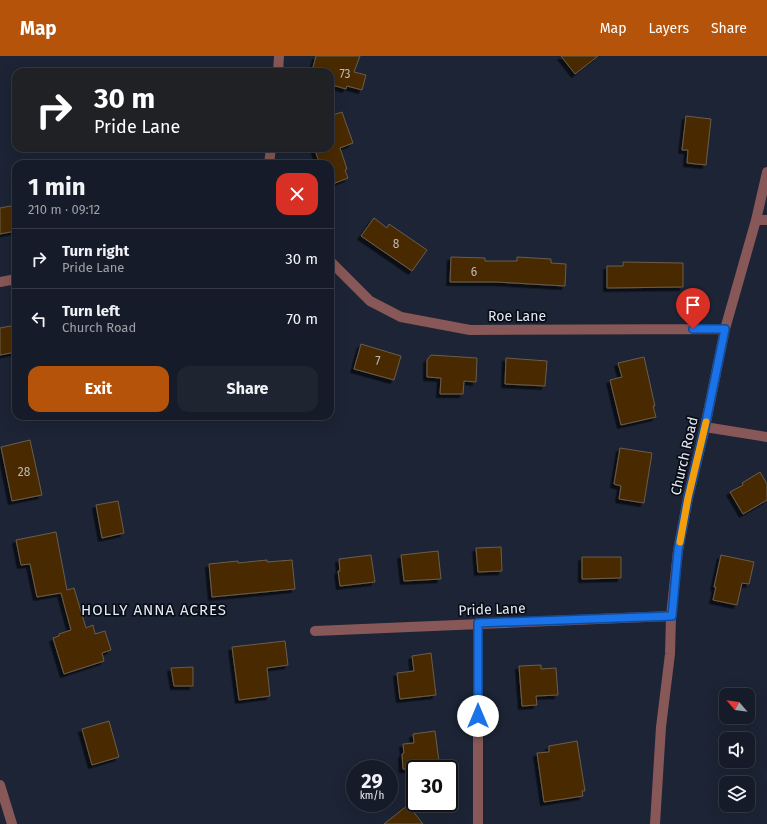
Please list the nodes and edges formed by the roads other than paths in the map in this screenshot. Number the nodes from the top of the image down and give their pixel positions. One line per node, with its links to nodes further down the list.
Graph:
1 (279, 56): 2 (street)
2 (278, 68)
3 (767, 172): 4 (street, Church Road)
4 (756, 220): 5 (street); 9 (street, Church Road)
5 (767, 220)
6 (334, 266): 9 (street, Roe Lane)
7 (12, 280): 8 (street)
8 (0, 282)
9 (725, 329): 10 (street, Church Road)
10 (705, 427): 11 (street); 12 (street, Church Road)
11 (767, 437)
12 (672, 616): 13 (street, Pride Lane); 18 (street, Church Road)
13 (478, 623): 14 (street, Pride Lane); 17 (street)
14 (315, 631)
15 (0, 785): 16 (street)
16 (12, 824)
17 (478, 824)
18 (655, 824)

